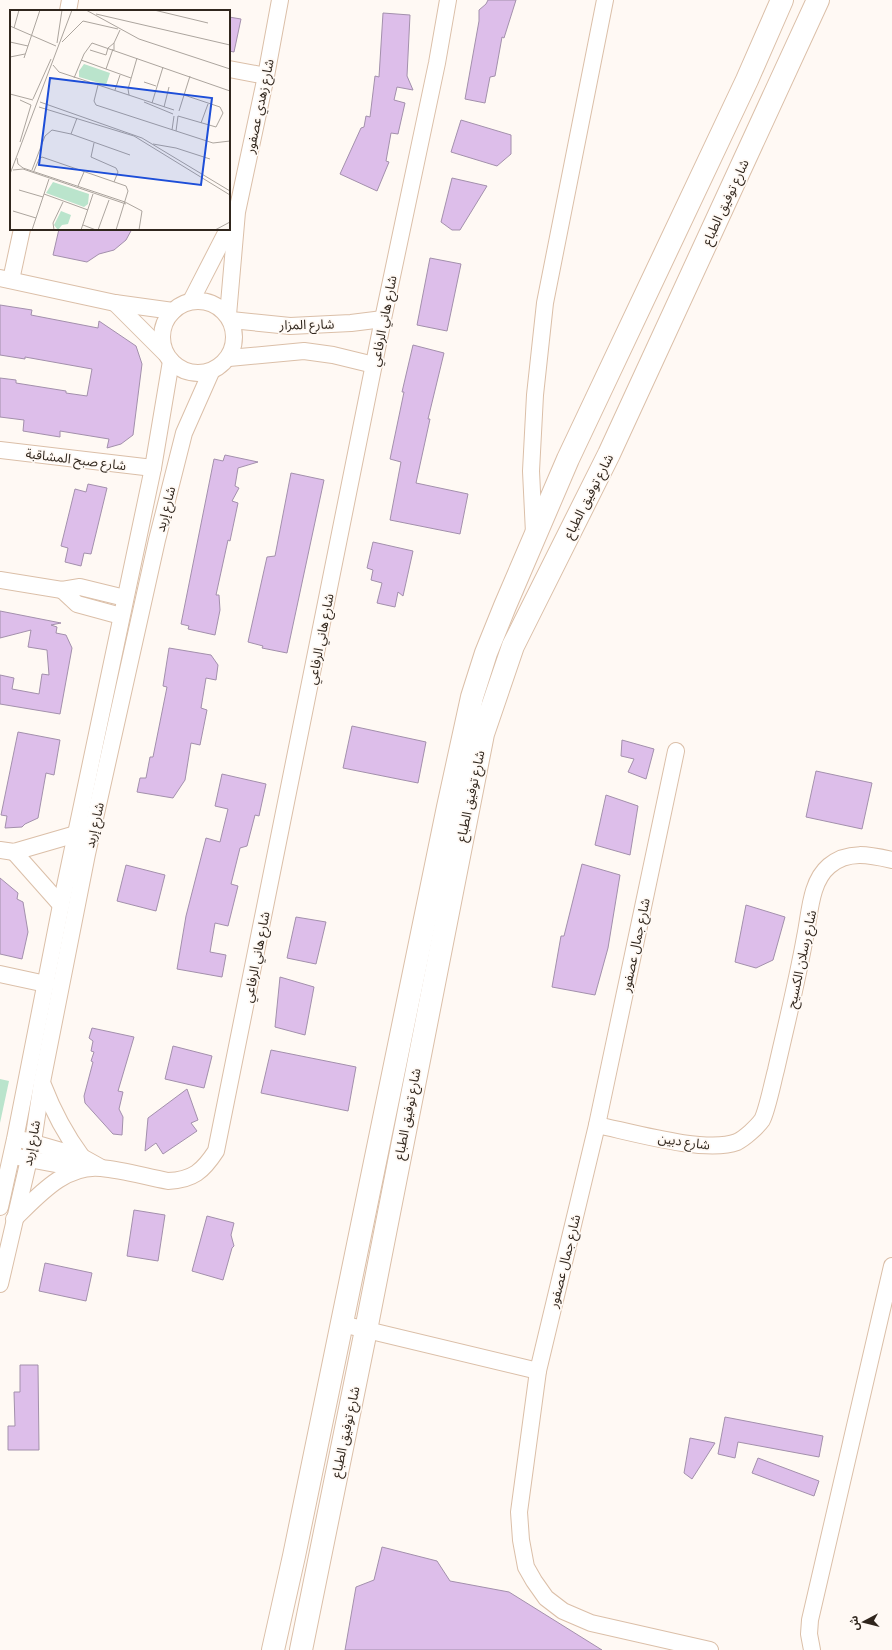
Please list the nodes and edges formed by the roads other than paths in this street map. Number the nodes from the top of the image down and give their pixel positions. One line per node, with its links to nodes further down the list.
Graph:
1 (70, 0): 7 (street)
2 (280, 0): 9 (street, شارع زهدي عصفور)
3 (448, 0): 19 (street, شارع هاني الرفاعي)
4 (605, 0): 28 (street)
5 (782, 0): 24 (street, شارع توفيق الطباع)
6 (818, 0): 26 (street, شارع توفيق الطباع)
7 (68, 10)
8 (230, 69): 9 (street)
9 (266, 76): 10 (street, شارع زهدي عصفور)
10 (237, 212): 11 (street, شارع زهدي عصفور); 18 (street, شارع زهدي عصفور)
11 (230, 224)
12 (22, 230): 14 (street)
13 (227, 230): 15 (street, شارع زهدي عصفور)
14 (6, 279): 16 (street)
15 (191, 301): 17 (street); 18 (street)
16 (116, 303): 17 (street); 20 (street)
17 (172, 311): 20 (street)
18 (229, 318): 19 (street, شارع المزار); 21 (street)
19 (383, 320): 22 (street, شارع هاني الرفاعي)
20 (169, 358): 23 (street); 27 (street, شارع إربد)
21 (229, 358): 22 (street, شارع المزار); 23 (street)
22 (374, 365): 47 (street, شارع هاني الرفاعي)
23 (210, 372): 40 (street, شارع إربد)
24 (578, 438): 26 (street); 28 (street, شارع توفيق الطباع)
25 (0, 450): 27 (street, شارع صبح المشاقبة)
26 (609, 454): 53 (street, شارع توفيق الطباع)
27 (153, 468): 31 (street, شارع إربد)
28 (534, 536): 52 (street, شارع توفيق الطباع)
29 (0, 580): 30 (street)
30 (62, 590): 31 (street); 32 (street)
31 (125, 598): 32 (street, شارع إربد)
32 (121, 616): 34 (street, شارع إربد)
33 (676, 751): 42 (street, شارع جمال عصفور)
34 (76, 834): 35 (street); 37 (street, شارع إربد)
35 (7, 851): 37 (street)
36 (892, 860): 41 (street, شارع رسلان الكسيح)
37 (61, 905): 39 (street, شارع إربد)
38 (0, 974): 39 (street)
39 (46, 984): 43 (street, شارع إربد)
40 (42, 1082): 44 (street, شارع إربد); 47 (street, شارع هاني الرفاعي)
41 (762, 1119): 42 (street, شارع دبين)
42 (597, 1125): 54 (street, شارع جمال عصفور)
43 (15, 1139): 44 (street, شارع هاني الرفاعي); 45 (street, شارع إربد)
44 (33, 1142): 46 (street, شارع إربد); 47 (street, شارع هاني الرفاعي)
45 (11, 1156): 46 (street, شارع هاني الرفاعي); 48 (street, شارع إربد)
46 (29, 1159): 47 (street, شارع هاني الرفاعي); 49 (street, شارع إربد)
47 (82, 1163): 49 (street)
48 (0, 1207)
49 (14, 1219): 51 (street, شارع إربد)
50 (892, 1266): 58 (street)
51 (0, 1284)
52 (342, 1324): 53 (street); 55 (street, شارع توفيق الطباع)
53 (366, 1330): 54 (street); 56 (street, شارع توفيق الطباع)
54 (538, 1371): 57 (street, شارع جمال عصفور)
55 (273, 1650)
56 (301, 1650)
57 (710, 1650)
58 (812, 1650)

